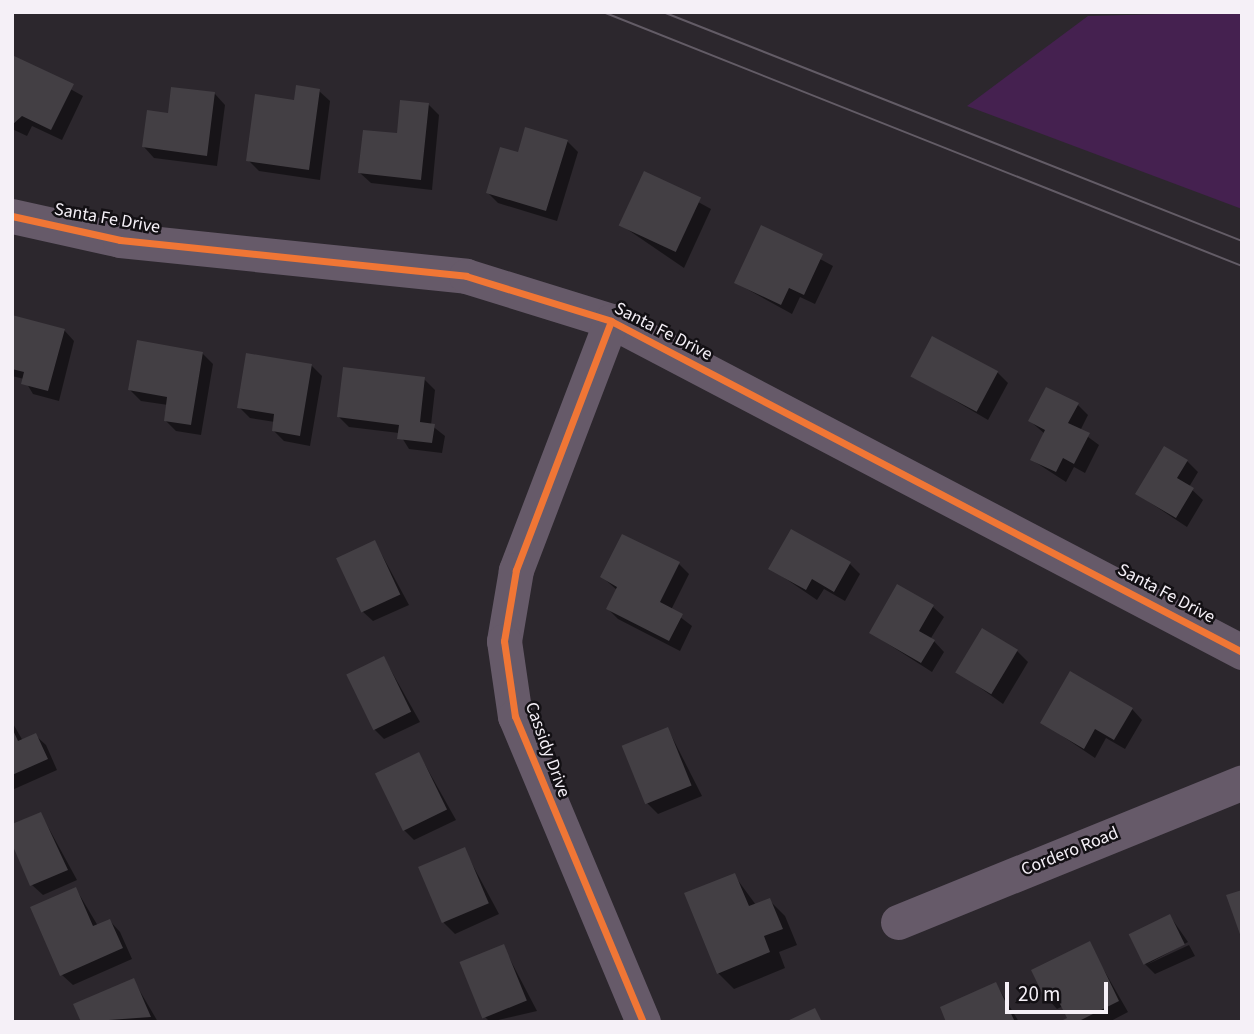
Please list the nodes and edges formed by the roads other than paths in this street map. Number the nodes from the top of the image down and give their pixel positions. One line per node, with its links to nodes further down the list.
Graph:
1 (12, 216): 2 (street, Santa Fe Drive)
2 (611, 321): 3 (street, Santa Fe Drive); 6 (street, Cassidy Drive)
3 (1242, 652)
4 (1242, 782): 5 (street, Cordero Road)
5 (898, 922)
6 (643, 1022)

